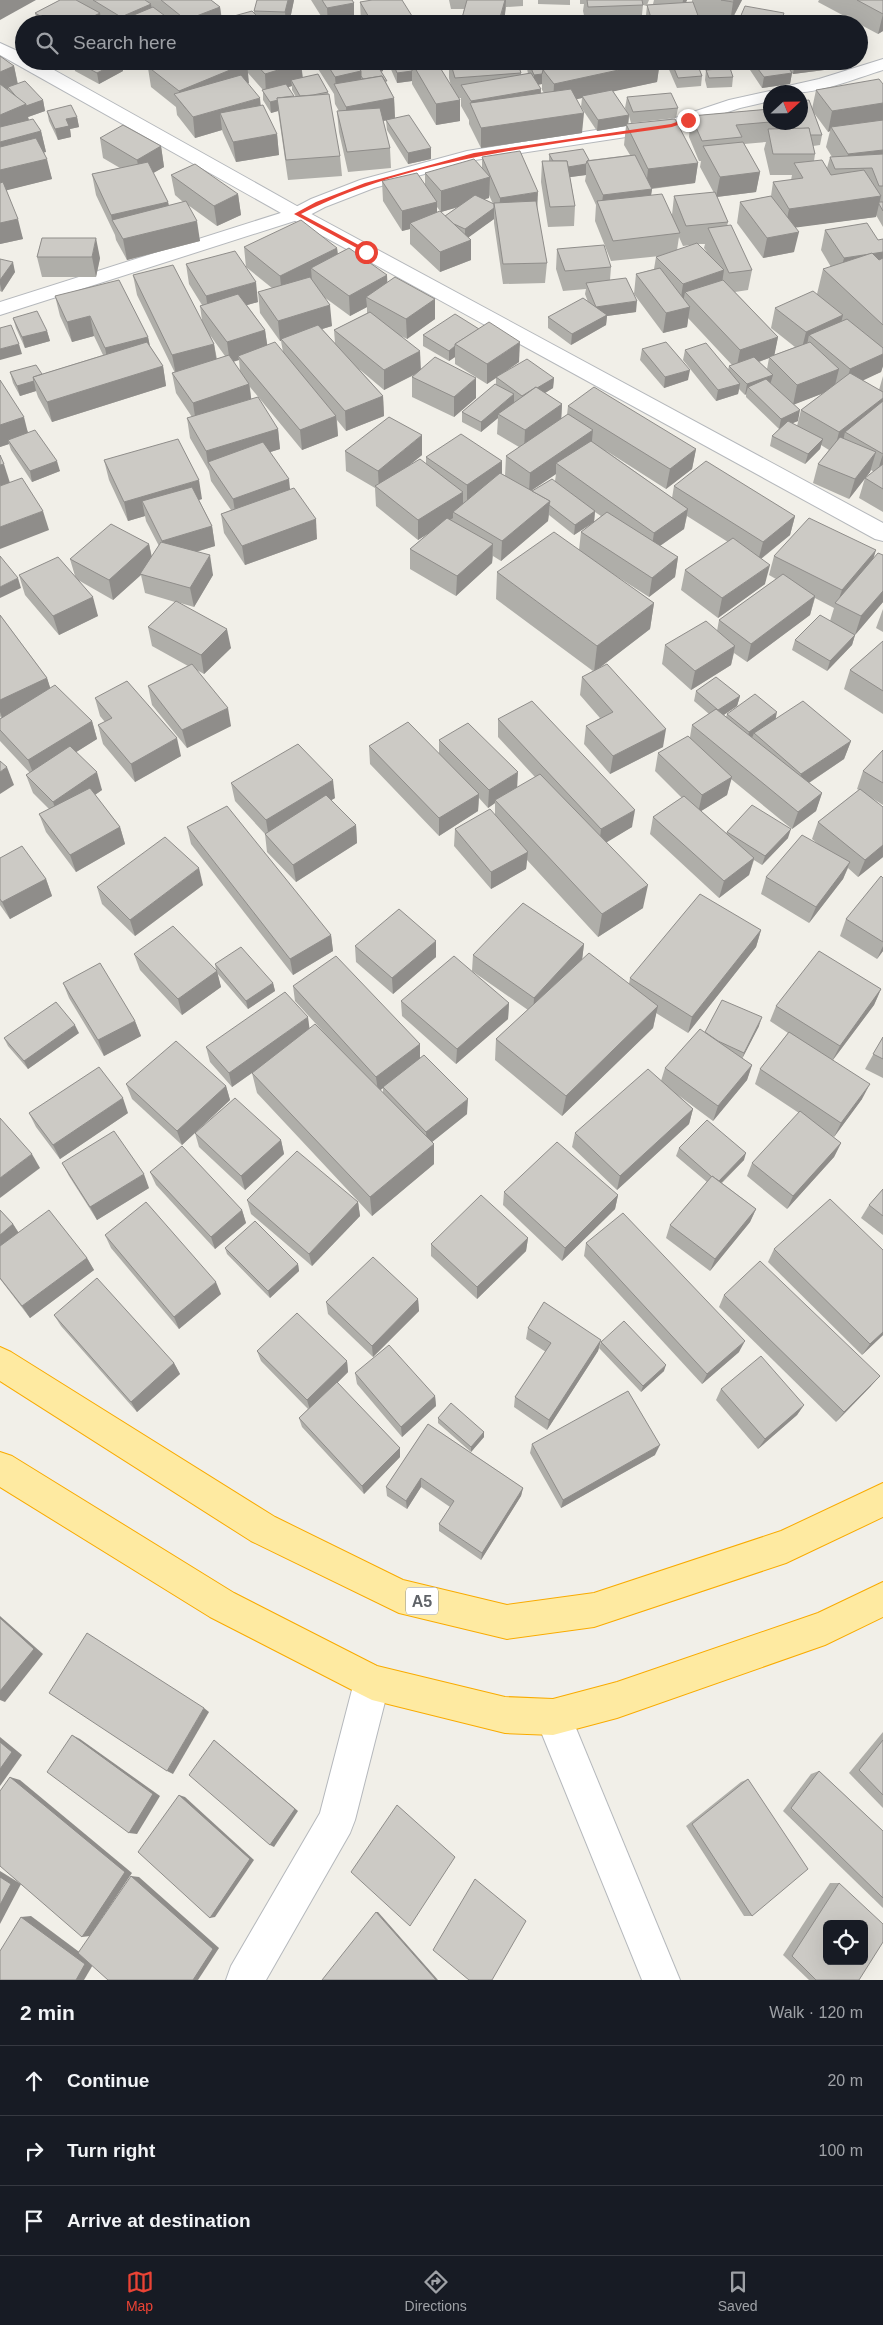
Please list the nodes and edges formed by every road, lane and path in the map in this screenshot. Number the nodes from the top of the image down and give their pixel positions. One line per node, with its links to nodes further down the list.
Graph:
1 (0, 48): 2 (street)
2 (15, 56)
3 (883, 64): 4 (street)
4 (868, 69)
5 (40, 70): 9 (street)
6 (864, 70): 7 (street)
7 (808, 87)
8 (763, 98): 9 (street)
9 (297, 214): 10 (street); 11 (street)
10 (0, 309)
11 (883, 533)
12 (0, 1363): 14 (highway, A5)
13 (0, 1468): 16 (highway)
14 (883, 1500)
15 (883, 1599): 17 (highway)
16 (372, 1682): 17 (highway); 18 (street)
17 (553, 1717): 19 (street)
18 (245, 1980)
19 (661, 1980)

